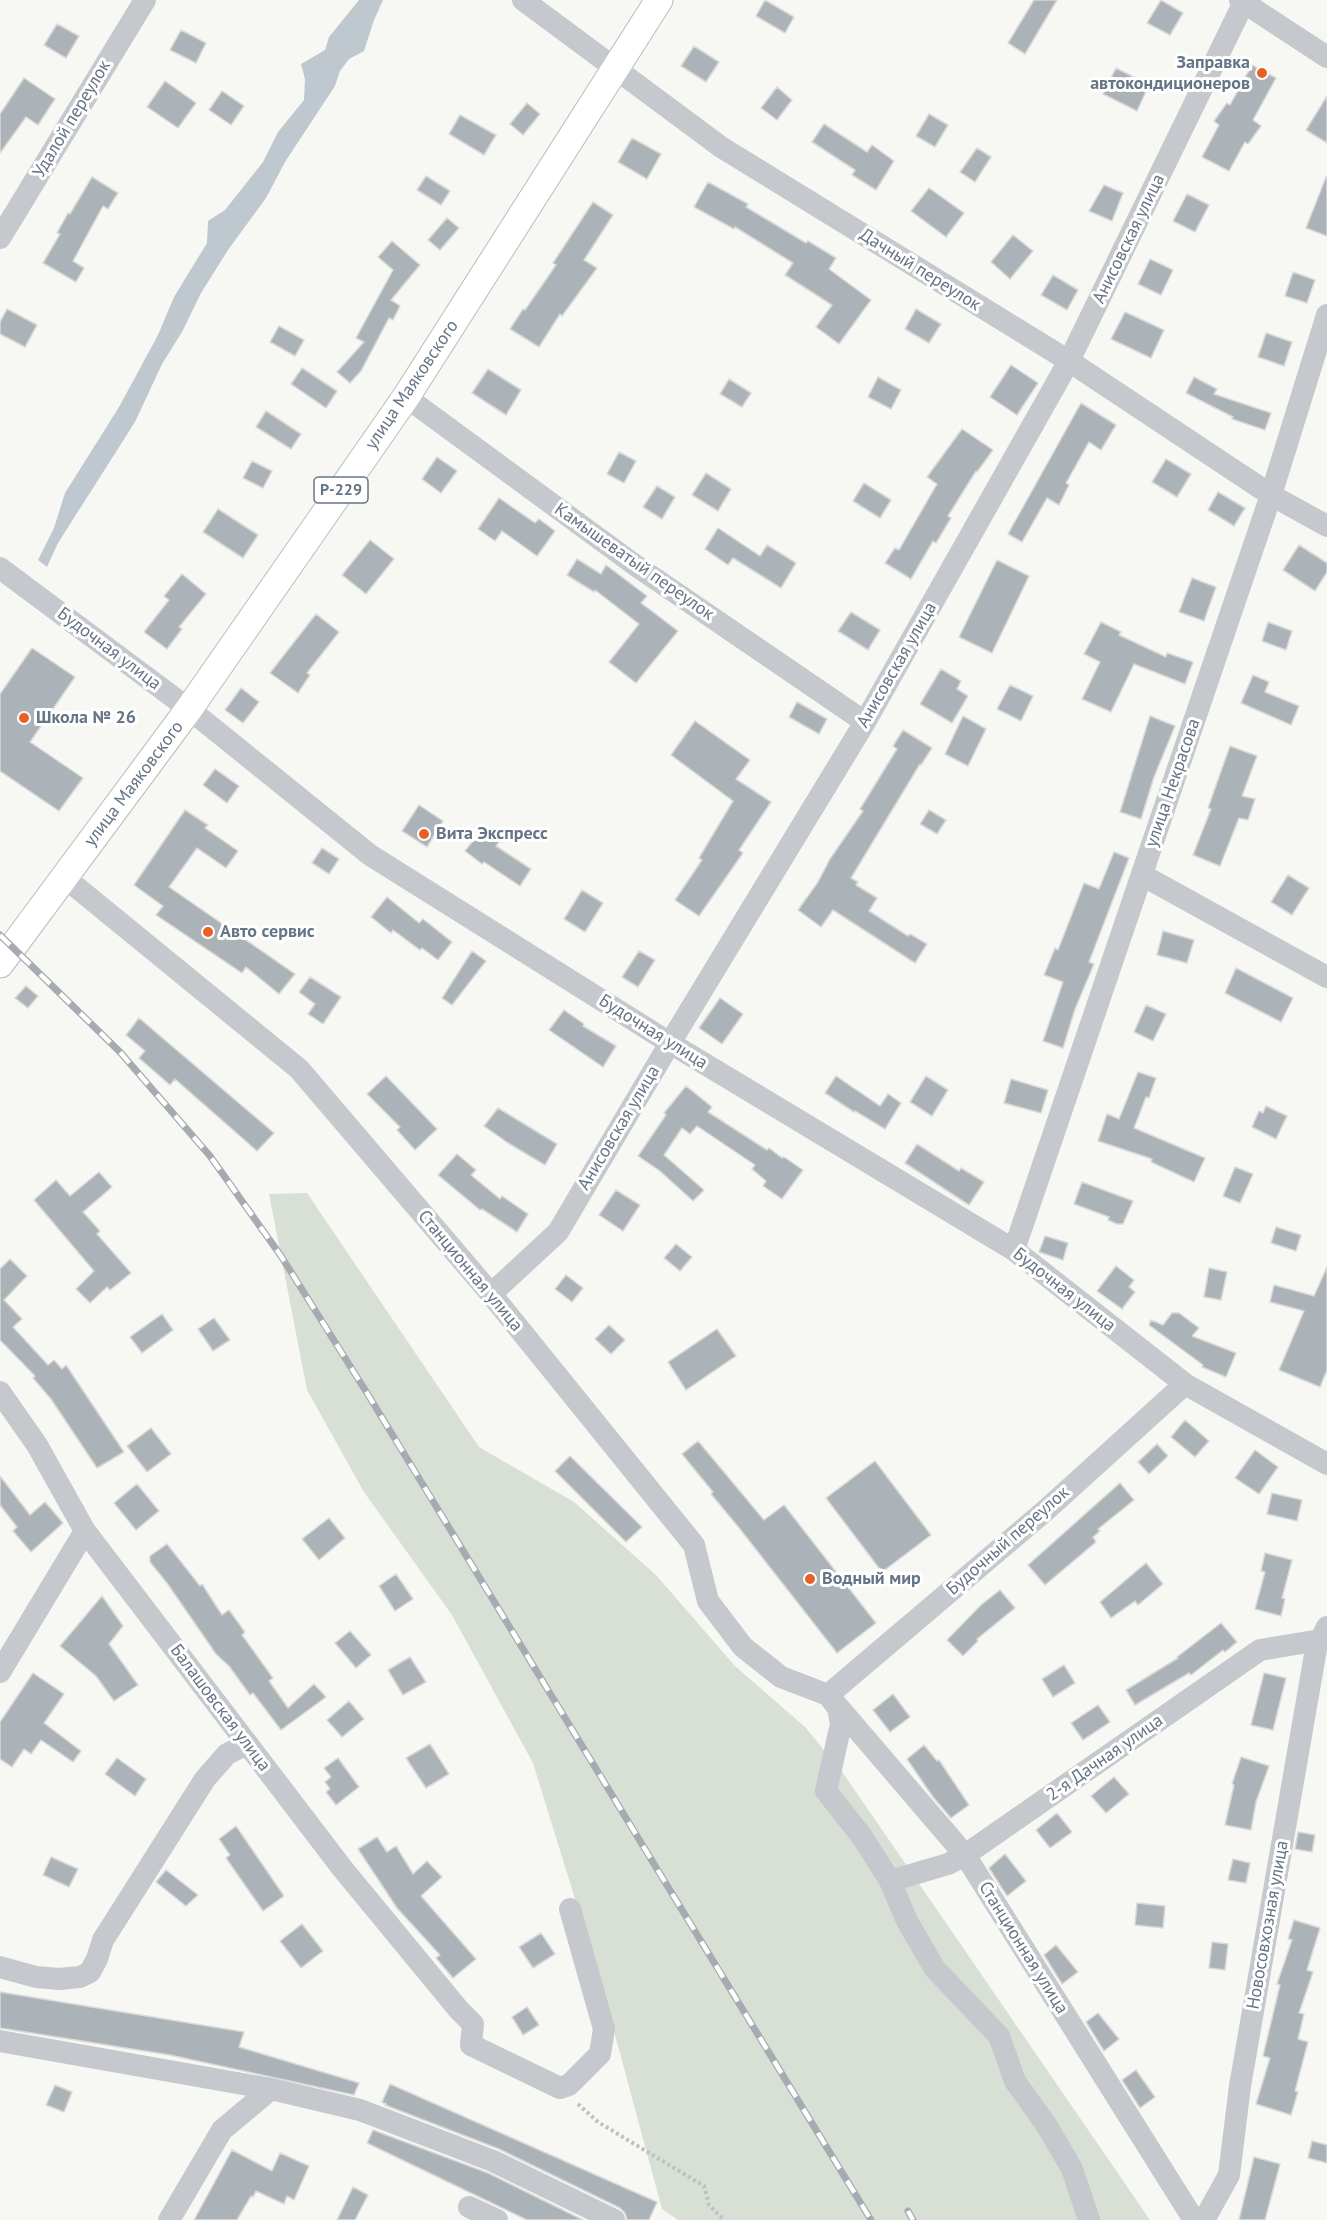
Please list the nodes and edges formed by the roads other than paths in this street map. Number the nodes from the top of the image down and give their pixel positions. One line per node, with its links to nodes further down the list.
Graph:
1 (145, 0): 7 (street, Удалой переулок)
2 (523, 0): 6 (street, Дачный переулок)
3 (660, 0): 6 (main road, улица Маяковского / Р-229)
4 (1243, 1): 5 (street); 9 (street, Анисовская улица)
5 (1327, 57)
6 (616, 69): 9 (street, Дачный переулок); 10 (main road, улица Маяковского / Р-229)
7 (0, 238)
8 (1327, 315): 11 (street, улица Некрасова)
9 (1069, 362): 11 (street, Дачный переулок); 15 (street, Анисовская улица)
10 (406, 397): 14 (main road, улица Маяковского / Р-229); 15 (street, Камышеватый переулок)
11 (1271, 495): 12 (street, Дачный переулок); 16 (street, улица Некрасова)
12 (1327, 526)
13 (0, 567): 14 (street, Будочная улица)
14 (189, 709): 17 (main road, улица Маяковского / Р-229); 20 (street, Будочная улица)
15 (865, 722): 20 (street, Анисовская улица)
16 (1142, 875): 19 (street); 21 (street, улица Некрасова)
17 (64, 877): 18 (main road, улица Маяковского / Р-229); 22 (street, Станционная улица)
18 (0, 964)
19 (1327, 977)
20 (670, 1043): 21 (street, Будочная улица); 22 (street, Анисовская улица)
21 (1014, 1250): 23 (street, Будочная улица)
22 (491, 1294): 29 (street, Станционная улица)
23 (1185, 1384): 25 (street, Будочная улица); 29 (street, Будочный переулок)
24 (0, 1392): 26 (street, Балашовская улица)
25 (1327, 1464)
26 (85, 1531): 28 (street); 30 (street, Балашовская улица)
27 (1324, 1634): 31 (street, 2-я Дачная улица); 43 (street, Новосовхозная улица)
28 (0, 1672)
29 (828, 1695): 31 (street, Станционная улица); 32 (street)
30 (247, 1744): 33 (street, Балашовская улица); 34 (street)
31 (965, 1855): 32 (street, 2-я Дачная улица); 42 (street, Станционная улица)
32 (890, 1881): 41 (street)
33 (570, 1909)
34 (0, 1967)
35 (0, 2041): 36 (street)
36 (271, 2089): 38 (street); 40 (street)
37 (469, 2207): 39 (street)
38 (169, 2220)
39 (497, 2220)
40 (614, 2220)
41 (1089, 2220)
42 (1194, 2220)
43 (1204, 2220)

